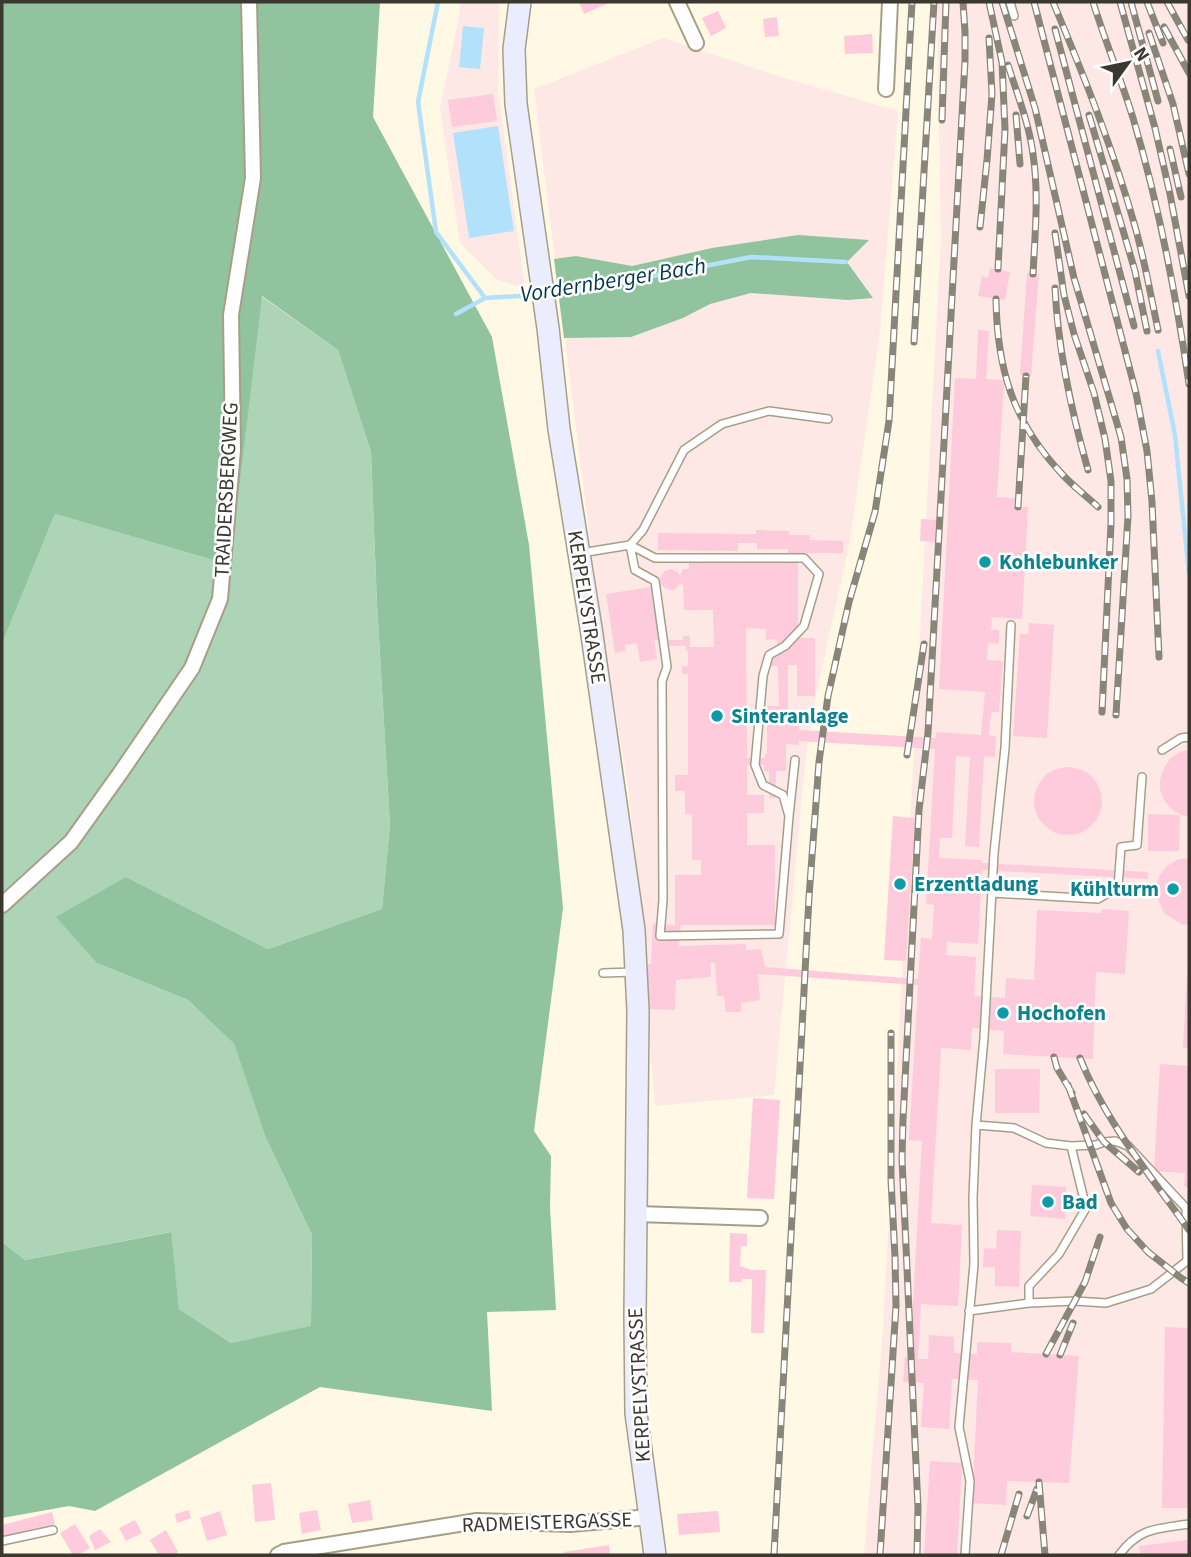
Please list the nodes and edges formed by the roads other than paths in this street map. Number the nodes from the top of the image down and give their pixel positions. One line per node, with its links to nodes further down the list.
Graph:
1 (249, 2): 19 (street, TRAIDERSBERGWEG)
2 (520, 2): 11 (main road, KERPELYSTRASSE)
3 (677, 2): 7 (street)
4 (890, 2): 8 (street)
5 (1010, 2): 6 (lane)
6 (1014, 16)
7 (696, 43)
8 (886, 89)
9 (828, 419): 10 (lane)
10 (630, 545): 11 (lane); 17 (lane); 17 (lane)
11 (578, 553): 21 (main road, KERPELYSTRASSE)
12 (1011, 625): 18 (lane)
13 (1189, 737): 14 (lane)
14 (1162, 750)
15 (795, 760): 17 (lane)
16 (1142, 777): 18 (lane)
17 (789, 816)
18 (992, 893): 22 (lane)
19 (2, 905)
20 (603, 972): 21 (lane)
21 (637, 972): 24 (main road, KERPELYSTRASSE)
22 (976, 1125): 23 (lane); 28 (lane)
23 (1071, 1146): 26 (lane); 27 (lane)
24 (636, 1214): 25 (street); 29 (main road, KERPELYSTRASSE)
25 (760, 1218)
26 (1188, 1261): 27 (lane)
27 (1029, 1303): 28 (lane)
28 (969, 1311): 35 (lane)
29 (650, 1517): 33 (street, RADMEISTERGASSE); 34 (main road, KERPELYSTRASSE)
30 (1189, 1524): 36 (lane)
31 (53, 1530): 32 (lane)
32 (2, 1541)
33 (278, 1555)
34 (655, 1555)
35 (965, 1555)
36 (1119, 1555)

